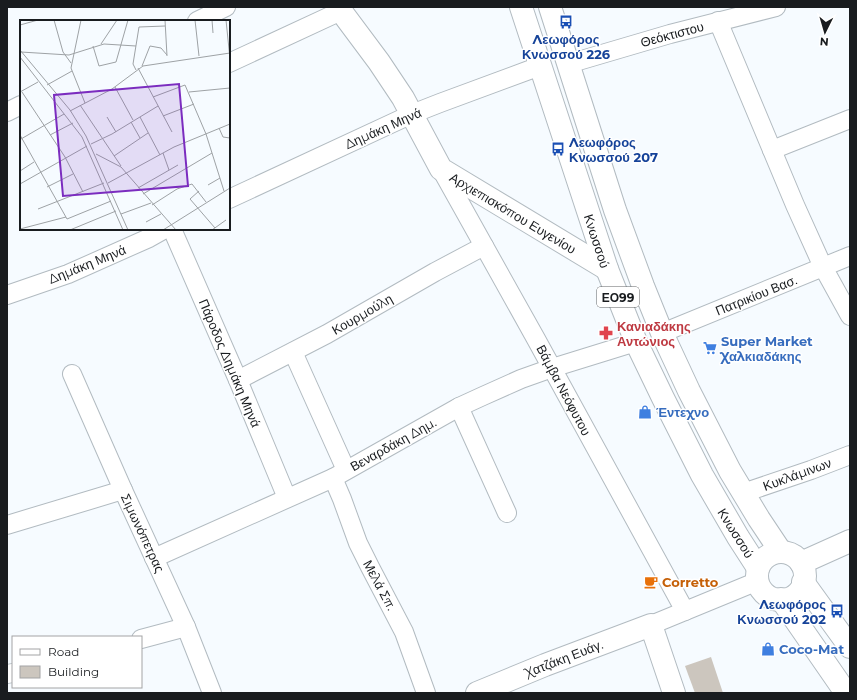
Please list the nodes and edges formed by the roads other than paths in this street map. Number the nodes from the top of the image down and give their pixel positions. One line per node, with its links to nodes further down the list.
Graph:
1 (226, 7): 6 (street)
2 (521, 7): 10 (main road, Κνωσσού / ΕΟ99)
3 (550, 7): 9 (main road, Κνωσσού / ΕΟ99)
4 (776, 7): 7 (street, Θεόκτιστου)
5 (340, 9): 8 (street); 13 (main road, Αρχιεπισκόπου Ευγενίου)
6 (199, 20)
7 (718, 21): 9 (street, Θεόκτιστου); 15 (street)
8 (230, 63)
9 (568, 64): 27 (main road, Κνωσσού / ΕΟ99)
10 (540, 66): 13 (street, Δημάκη Μηνά); 24 (main road, Κνωσσού / ΕΟ99)
11 (20, 106): 12 (street)
12 (7, 112)
13 (412, 114): 16 (main road, Αρχιεπισκόπου Ευγενίου); 17 (street, Δημάκη Μηνά)
14 (850, 119): 15 (street)
15 (772, 150): 23 (street)
16 (441, 169): 21 (street, Βάμβα Νεόφυτου); 24 (main road, Αρχιεπισκόπου Ευγενίου)
17 (230, 199)
18 (162, 230): 20 (street, Δημάκη Μηνά)
19 (172, 230): 32 (street, Πάροδος Δημάκη Μηνά)
20 (148, 234): 25 (street, Δημάκη Μηνά)
21 (484, 246): 29 (street, Κουρμούλη); 30 (street, Βάμβα Νεόφυτου)
22 (850, 256): 23 (street, Πατρικίου Βασ.)
23 (824, 267): 26 (street); 27 (street, Πατρικίου Βασ.)
24 (607, 270): 28 (main road, Κνωσσού / ΕΟ99)
25 (7, 295)
26 (850, 316)
27 (662, 333): 37 (main road, Κνωσσού / ΕΟ99)
28 (636, 342): 30 (street, Βεναρδάκη Δημ.); 45 (main road, Κνωσσού / ΕΟ99)
29 (293, 352): 32 (street, Κουρμούλη); 35 (street, Μελά Σπ.)
30 (552, 368): 33 (street, Βεναρδάκη Δημ.); 47 (street, Βάμβα Νεόφυτου)
31 (72, 374): 36 (street, Σιμωνόπετρας)
32 (238, 380): 38 (street, Πάροδος Δημάκη Μηνά)
33 (459, 407): 35 (street, Βεναρδάκη Δημ.); 39 (street)
34 (850, 455): 37 (street, Κυκλάμινων)
35 (339, 474): 38 (street, Βεναρδάκη Δημ.); 53 (street, Μελά Σπ.)
36 (123, 490): 40 (street); 43 (street, Σιμωνόπετρας)
37 (743, 493): 42 (main road, Κνωσσού / ΕΟ99)
38 (287, 498): 43 (street, Βεναρδάκη Δημ.)
39 (506, 513)
40 (7, 525)
41 (850, 541): 44 (main road)
42 (781, 552): 44 (main road); 45 (main road)
43 (154, 558): 49 (street, Σιμωνόπετρας)
44 (802, 573): 46 (main road); 51 (main road)
45 (758, 574): 46 (main road, ΕΟ99); 47 (street)
46 (781, 599): 56 (main road)
47 (685, 611): 48 (street)
48 (652, 626): 54 (main road, Χατζάκη Ευάγ.); 55 (main road)
49 (186, 627): 50 (street); 52 (street, Σιμωνόπετρας)
50 (142, 639)
51 (850, 647)
52 (212, 693)
53 (426, 693)
54 (477, 693)
55 (674, 693)
56 (846, 693)

